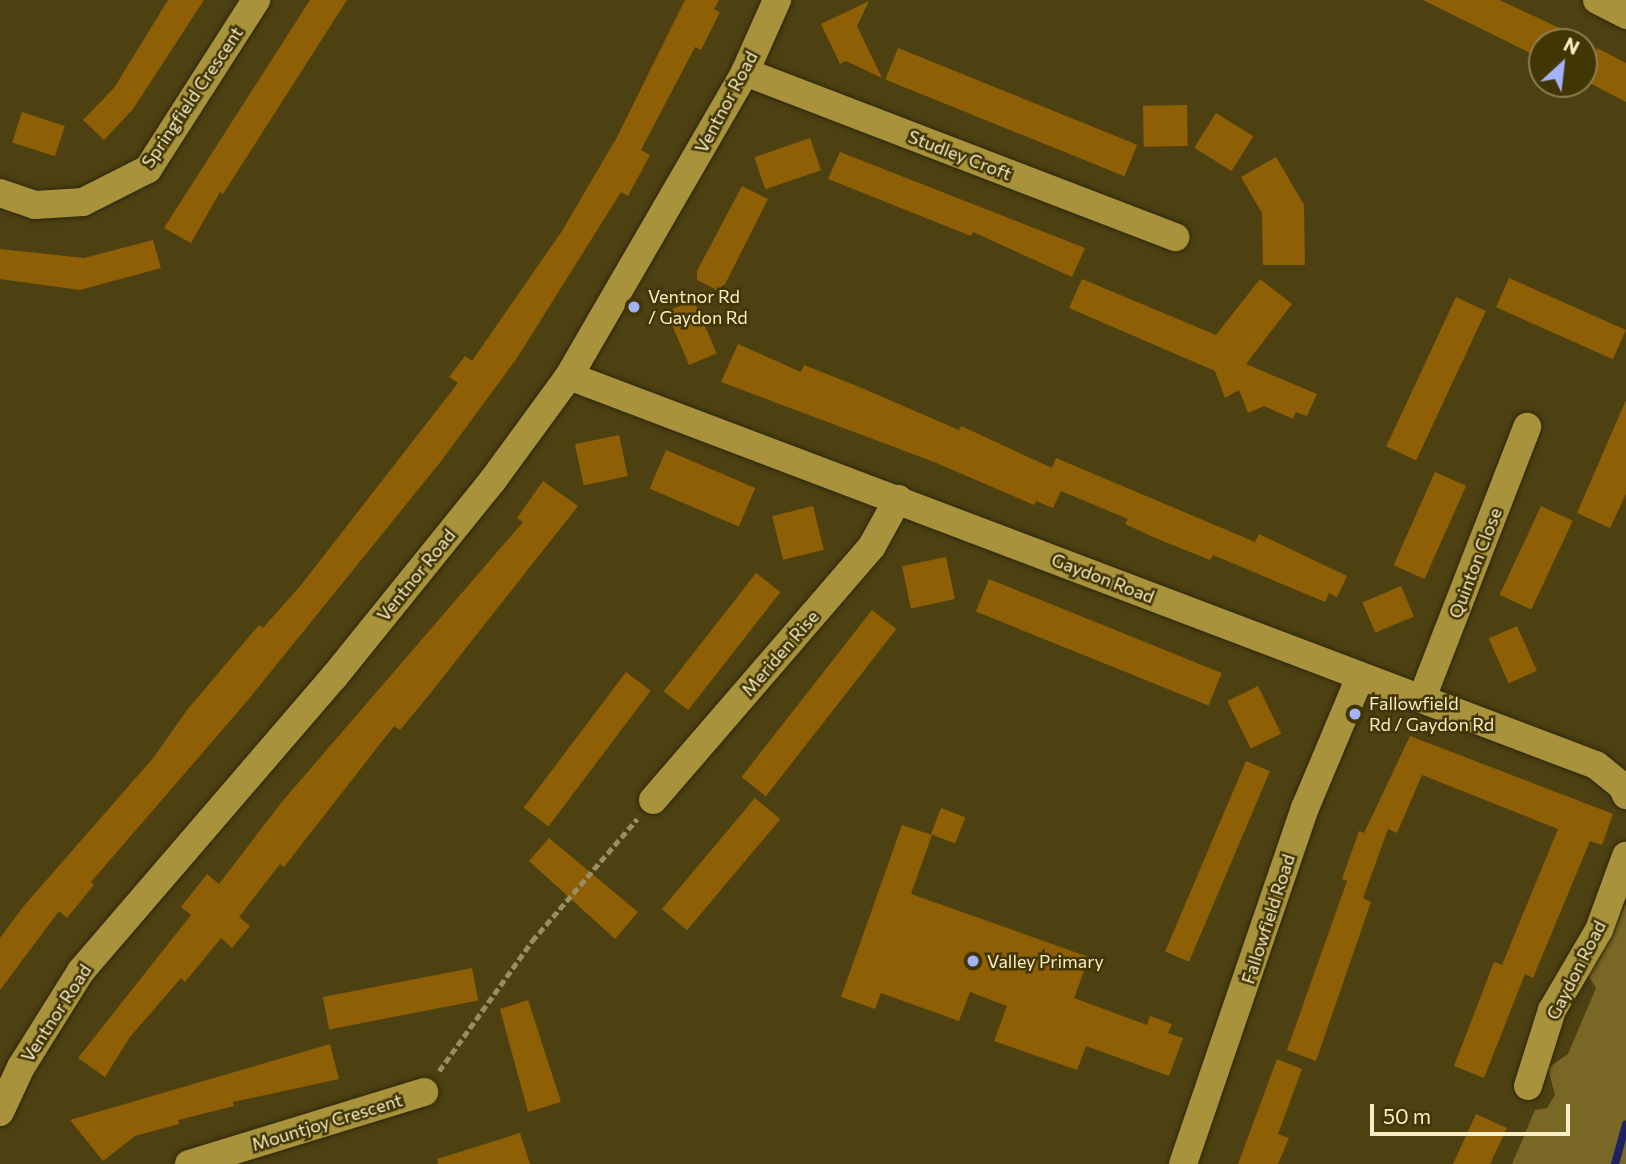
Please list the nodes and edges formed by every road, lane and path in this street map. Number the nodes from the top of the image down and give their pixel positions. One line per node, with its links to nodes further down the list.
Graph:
1 (257, 0): 6 (street, Springfield Crescent)
2 (777, 0): 5 (street, Ventnor Road)
3 (1597, 0): 4 (street)
4 (1626, 15)
5 (745, 72): 7 (street, Studley Croft); 8 (street, Ventnor Road)
6 (0, 193)
7 (1175, 237)
8 (569, 376): 10 (street, Gaydon Road); 18 (street, Ventnor Road)
9 (1527, 427): 12 (street, Quinton Close)
10 (898, 499): 11 (street, Gaydon Road); 14 (street, Meriden Rise)
11 (1360, 677): 12 (street, Gaydon Road); 20 (street, Fallowfield Road)
12 (1422, 698): 13 (street, Gaydon Road)
13 (1626, 795)
14 (653, 800): 17 (path)
15 (1626, 856): 16 (street, Gaydon Road)
16 (1528, 1086)
17 (424, 1091): 19 (street, Mountjoy Crescent)
18 (0, 1112)
19 (189, 1164)
20 (1183, 1164)

